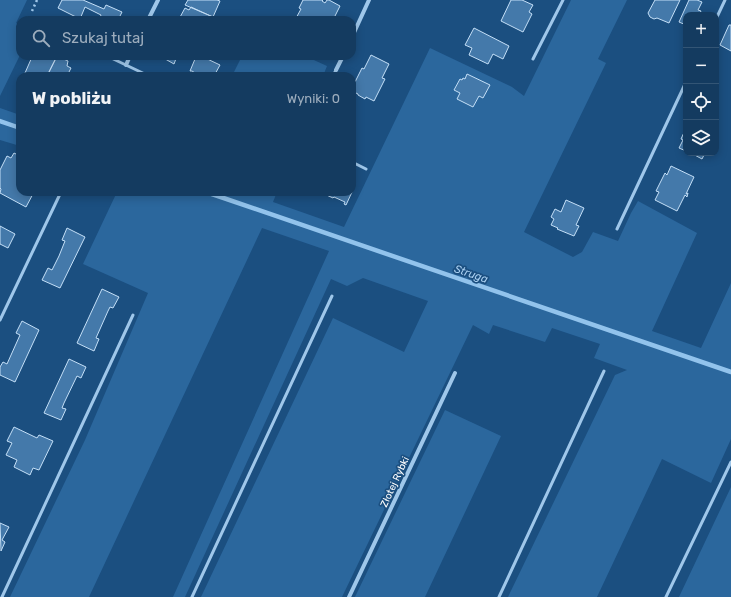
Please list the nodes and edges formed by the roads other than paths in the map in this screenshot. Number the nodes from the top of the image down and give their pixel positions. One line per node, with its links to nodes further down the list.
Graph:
1 (158, 0): 6 (street)
2 (369, 0): 7 (street)
3 (563, 0): 8 (lane)
4 (725, 0): 5 (lane)
5 (719, 13)
6 (150, 16)
7 (356, 28)
8 (533, 59)
9 (115, 60): 12 (lane)
10 (128, 60): 12 (street)
11 (341, 60): 13 (street)
12 (126, 65): 14 (lane)
13 (336, 70)
14 (141, 72)
15 (685, 84): 19 (lane)
16 (356, 164): 17 (lane)
17 (366, 169)
18 (60, 196): 22 (lane)
19 (617, 229)
20 (332, 296): 27 (lane)
21 (133, 314): 26 (lane)
22 (0, 320)
23 (604, 371): 29 (lane)
24 (455, 373): 28 (street, Złotej Rybki)
25 (731, 462): 30 (lane)
26 (2, 597)
27 (192, 597)
28 (349, 597)
29 (499, 597)
30 (666, 597)

